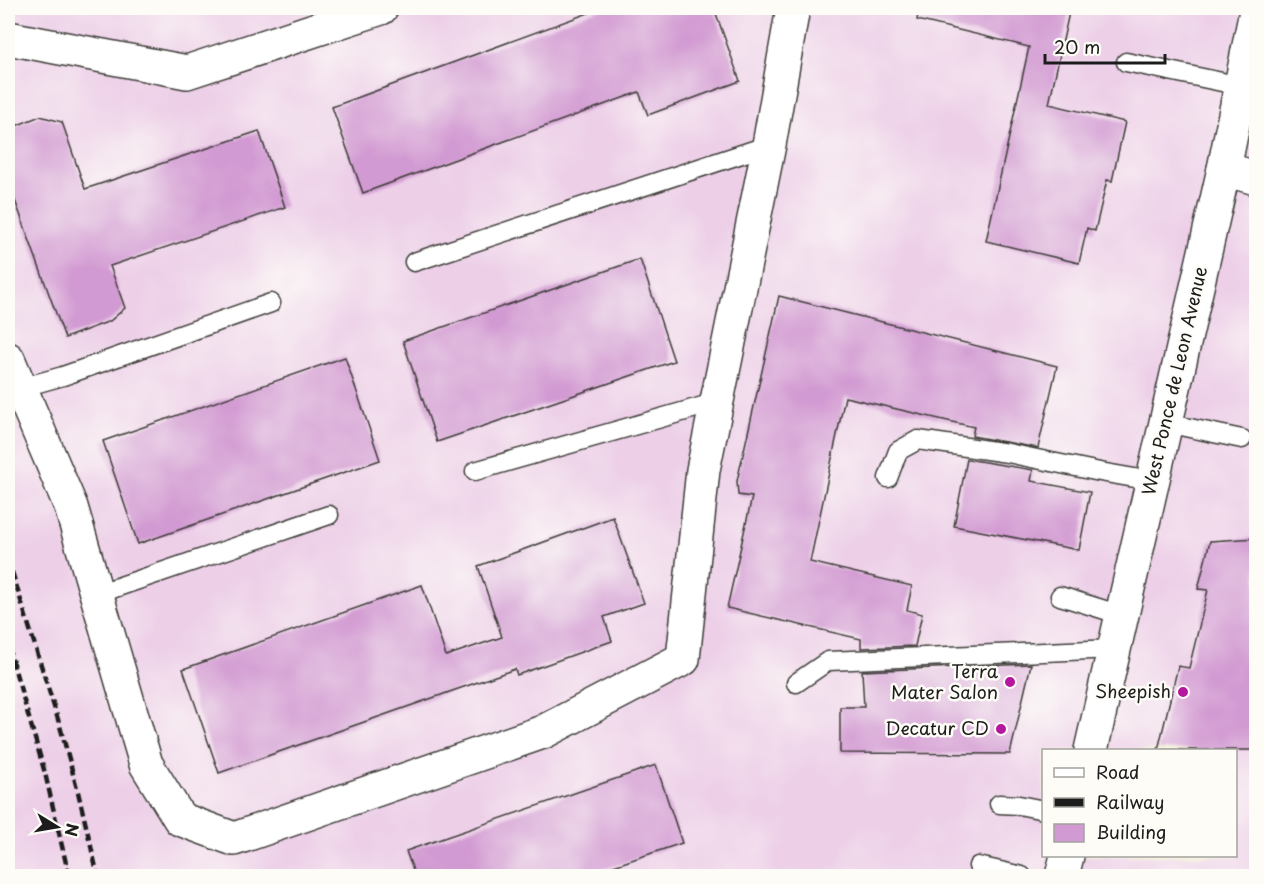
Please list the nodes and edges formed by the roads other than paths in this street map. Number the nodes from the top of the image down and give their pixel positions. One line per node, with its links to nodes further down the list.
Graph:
1 (381, 8): 4 (street)
2 (794, 8): 7 (street)
3 (1257, 11): 6 (street, West Ponce de Leon Avenue)
4 (8, 38)
5 (1126, 62): 6 (lane)
6 (1241, 86): 8 (street, West Ponce de Leon Avenue)
7 (769, 145): 10 (lane); 13 (street)
8 (1224, 169): 9 (street); 14 (street, West Ponce de Leon Avenue)
9 (1257, 178)
10 (414, 262)
11 (271, 303): 12 (lane)
12 (14, 373): 20 (street)
13 (717, 402): 16 (lane); 20 (street)
14 (1166, 423): 15 (lane); 18 (street, West Ponce de Leon Avenue)
15 (1242, 439)
16 (475, 471)
17 (888, 478): 18 (lane)
18 (1152, 481): 22 (street, West Ponce de Leon Avenue)
19 (329, 515): 20 (lane)
20 (97, 594)
21 (1060, 596): 22 (lane)
22 (1121, 615): 23 (street, West Ponce de Leon Avenue)
23 (1114, 649): 24 (lane); 25 (street, West Ponce de Leon Avenue)
24 (796, 683)
25 (1091, 749)
26 (999, 804): 27 (lane)
27 (1042, 810)
28 (1067, 857): 31 (street)
29 (978, 866): 30 (lane)
30 (1022, 876)
31 (1062, 876)

